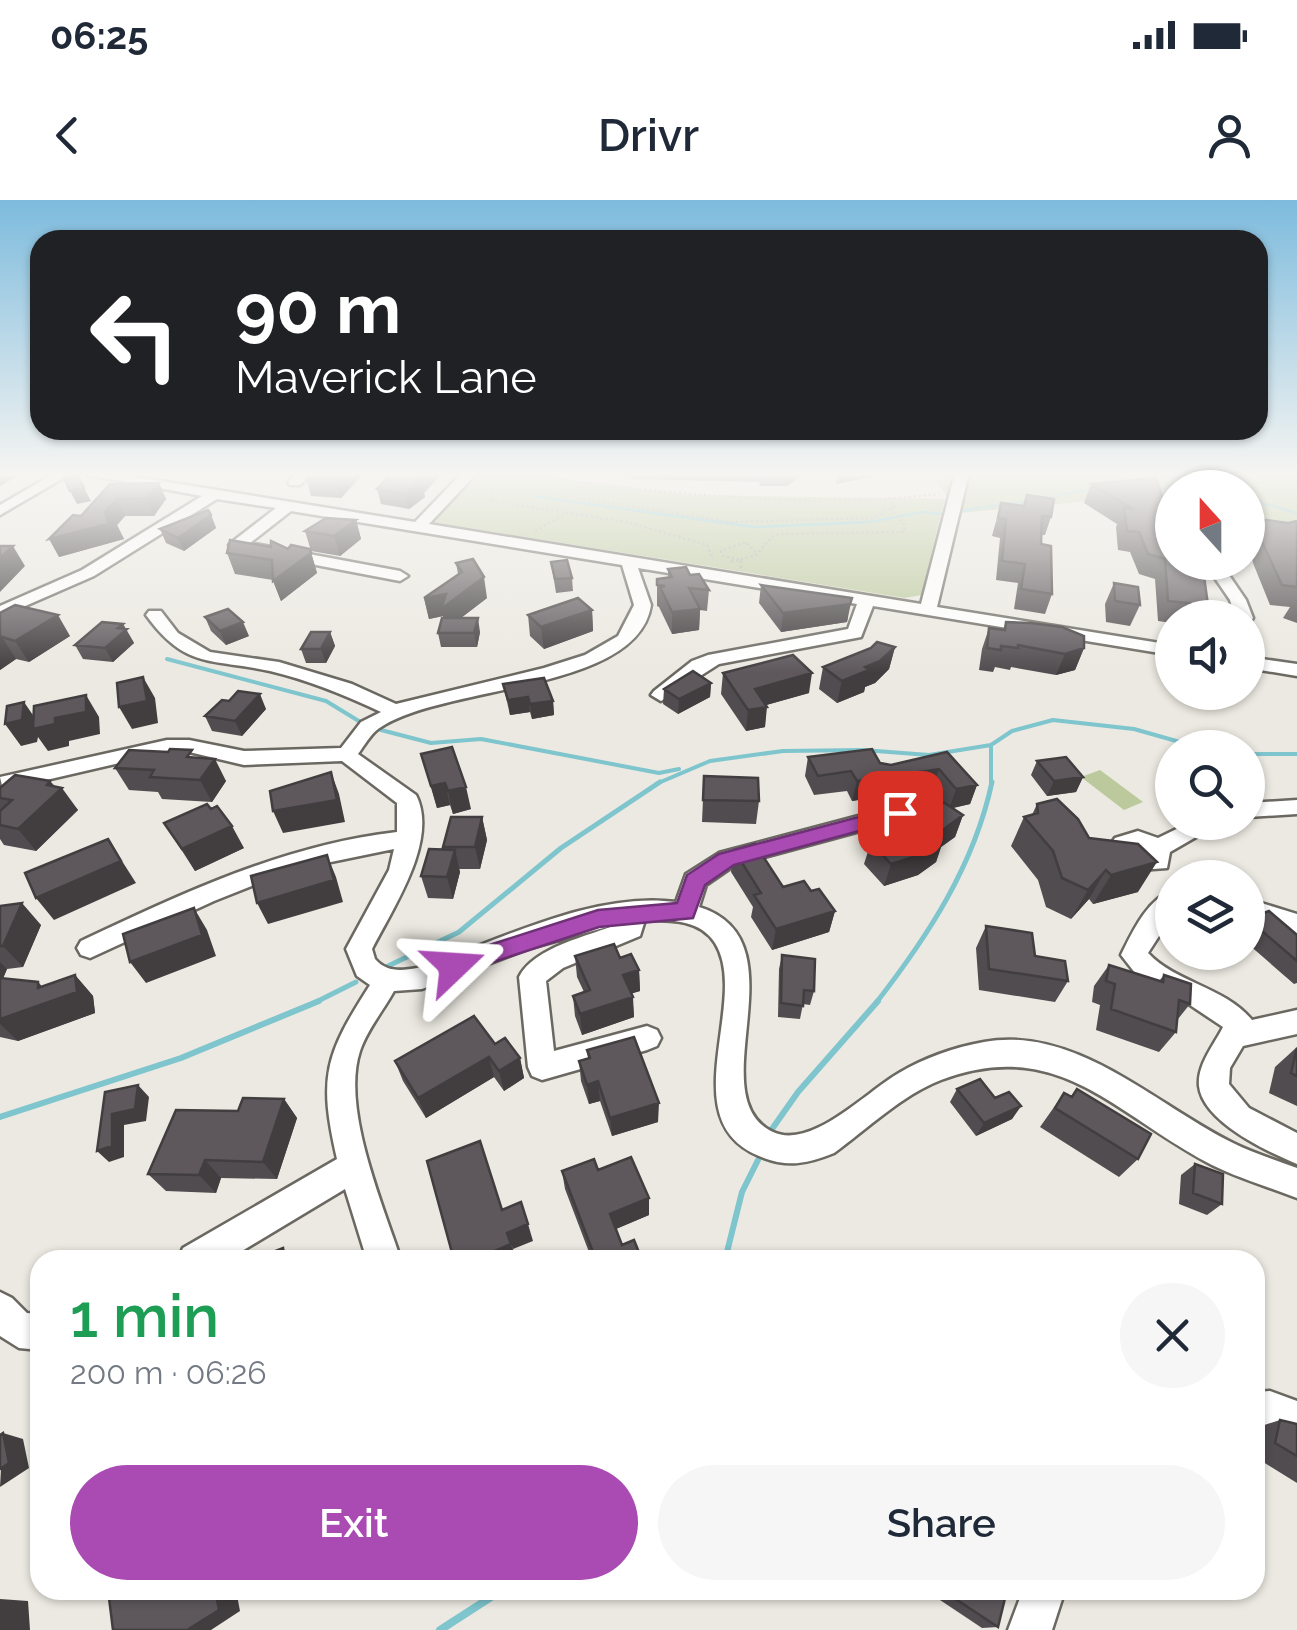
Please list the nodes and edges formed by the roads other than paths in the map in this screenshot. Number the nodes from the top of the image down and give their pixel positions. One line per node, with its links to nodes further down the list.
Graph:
1 (141, 540): 6 (street)
2 (245, 540): 7 (street)
3 (502, 540): 5 (street)
4 (943, 540): 9 (street)
5 (630, 561): 8 (street); 17 (street)
6 (88, 573): 10 (street); 12 (street)
7 (400, 576)
8 (867, 600): 9 (street); 16 (street)
9 (928, 609): 13 (street)
10 (0, 612)
11 (155, 615): 17 (street)
12 (0, 626)
13 (1155, 647)
14 (1265, 666): 15 (street)
15 (1297, 670)
16 (661, 695)
17 (396, 711): 18 (street)
18 (347, 754): 19 (street); 24 (street)
19 (3, 783)
20 (1297, 807): 21 (street)
21 (1265, 809)
22 (900, 813): 26 (street)
23 (1174, 840): 25 (street)
24 (407, 844): 31 (street); 32 (street)
25 (1158, 848)
26 (685, 912): 27 (street); 38 (street)
27 (633, 913): 32 (street); 35 (street)
28 (1265, 914): 30 (street)
29 (1155, 920): 34 (street)
30 (1297, 924)
31 (90, 948)
32 (386, 980): 37 (street)
33 (1297, 1022): 34 (street)
34 (1233, 1036): 36 (street)
35 (646, 1038)
36 (1297, 1149)
37 (356, 1165): 39 (street); 40 (street)
38 (1297, 1183)
39 (212, 1250)
40 (381, 1250)
41 (0, 1310): 42 (street)
42 (30, 1331)
43 (1265, 1410): 44 (street)
44 (1297, 1420)
45 (1040, 1600): 46 (street)
46 (1030, 1630)

